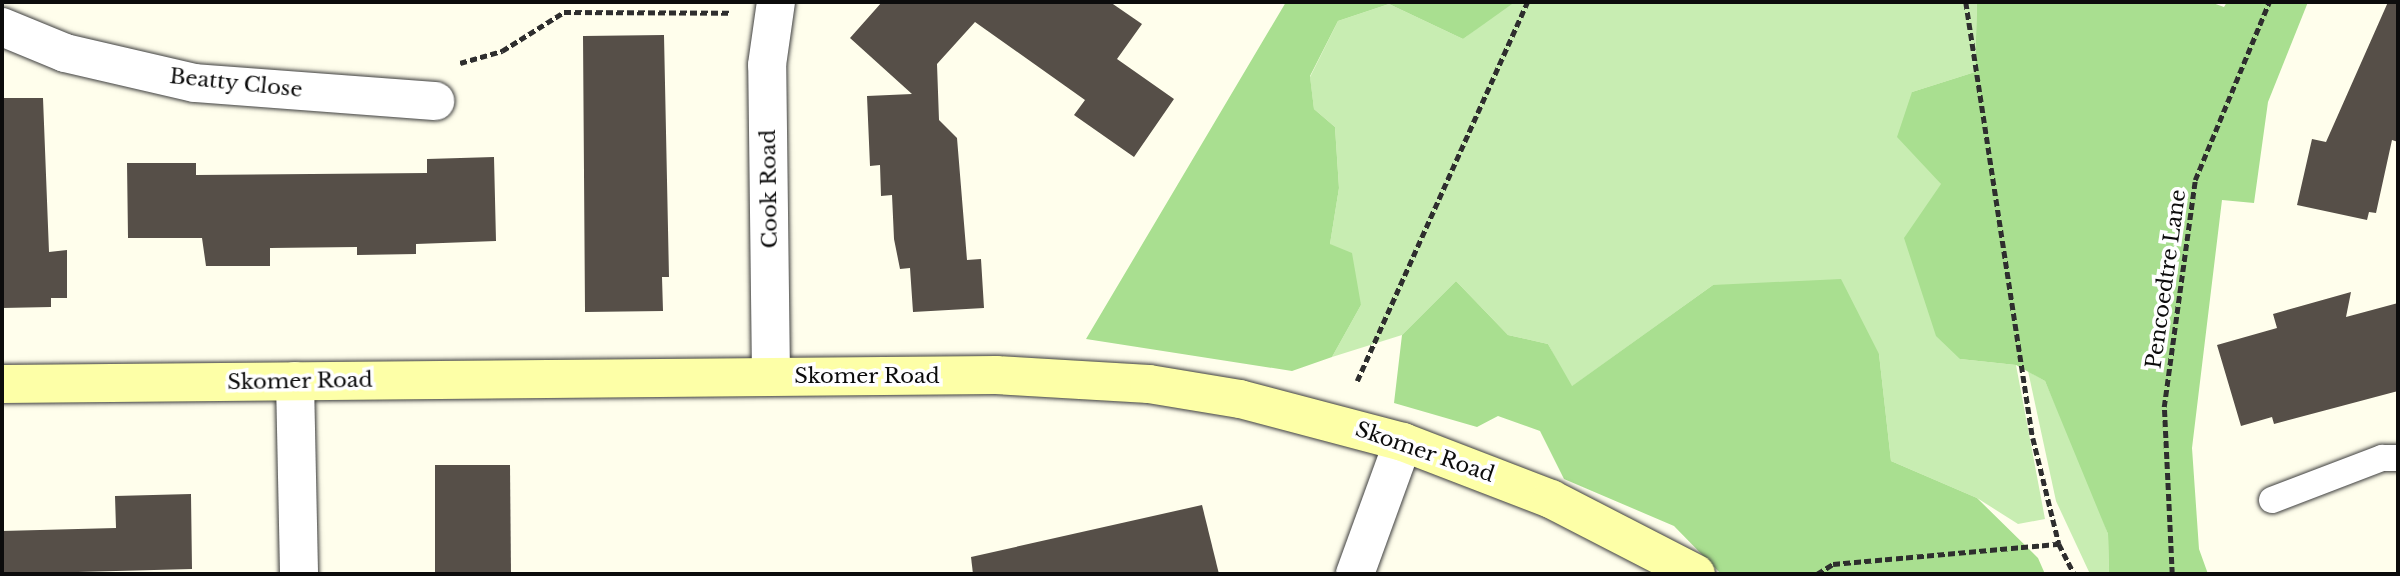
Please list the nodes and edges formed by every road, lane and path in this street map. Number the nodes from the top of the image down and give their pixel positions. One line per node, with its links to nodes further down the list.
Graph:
1 (1527, 2): 10 (path)
2 (1966, 2): 14 (path)
3 (2269, 2): 20 (path, Pencoedtre Lane)
4 (774, 8): 6 (path); 7 (street, Cook Road)
5 (2, 27): 6 (street, Beatty Close)
6 (435, 101)
7 (771, 376): 8 (street, Skomer Road); 10 (street, Skomer Road)
8 (295, 381): 9 (street, Skomer Road); 15 (street)
9 (2, 384)
10 (1340, 423): 11 (street, Skomer Road)
11 (1403, 442): 16 (street); 17 (street, Skomer Road)
12 (2398, 458): 13 (lane)
13 (2272, 500)
14 (2059, 544): 18 (path); 19 (path)
15 (299, 574)
16 (1355, 574)
17 (1696, 574)
18 (1816, 574)
19 (2074, 574)
20 (2172, 574)

